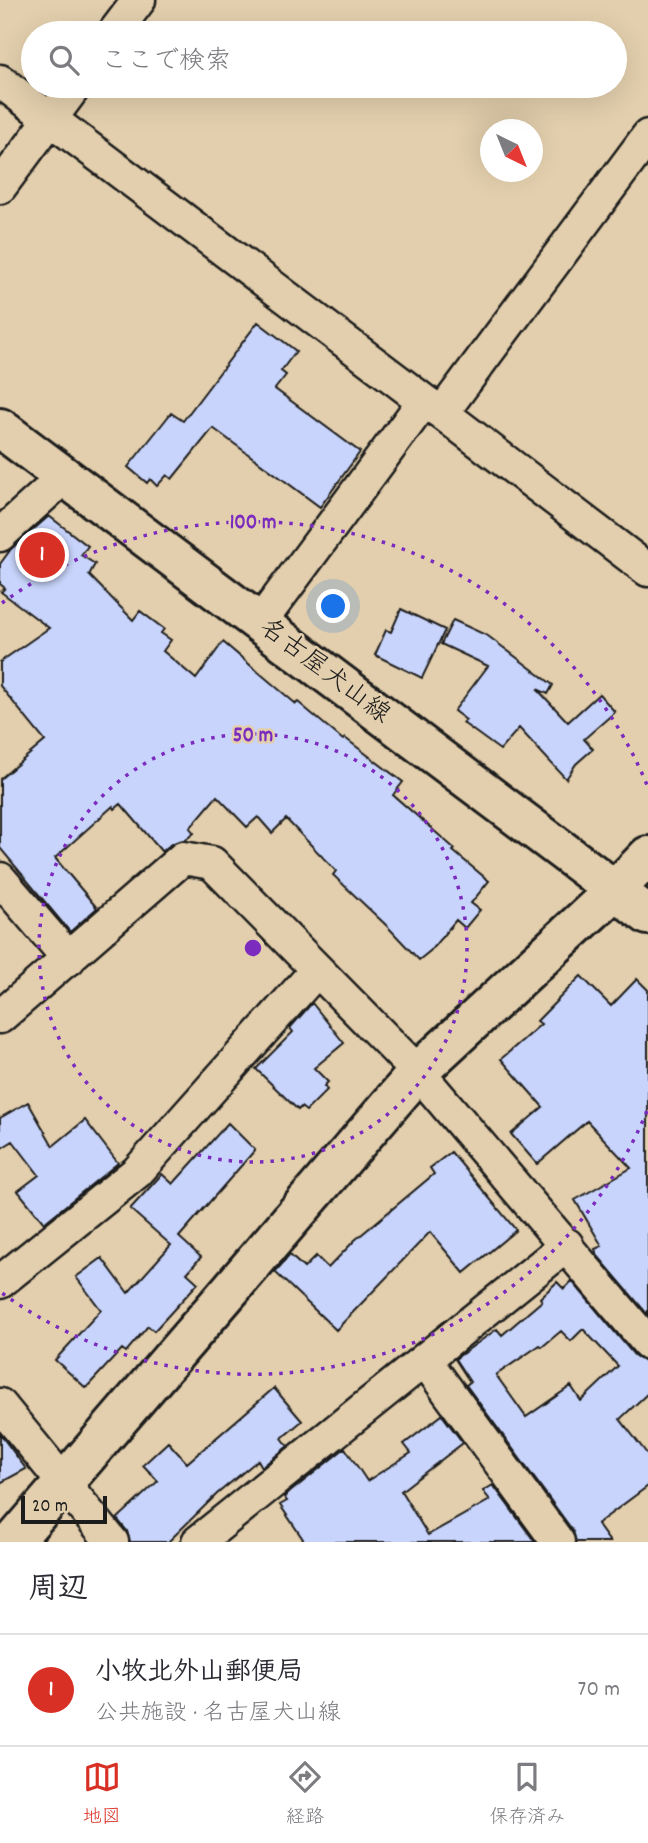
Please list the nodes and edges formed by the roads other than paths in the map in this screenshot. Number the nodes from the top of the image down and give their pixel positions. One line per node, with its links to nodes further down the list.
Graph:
1 (139, 0): 2 (street)
2 (123, 21)
3 (0, 81): 4 (street)
4 (21, 97)
5 (22, 98): 7 (street)
6 (66, 98): 7 (street)
7 (50, 119): 9 (street); 10 (street)
8 (648, 136): 10 (street)
9 (0, 187)
10 (433, 407): 14 (street); 15 (street)
11 (0, 428): 12 (street, 名古屋犬山線)
12 (64, 477): 13 (street); 15 (street, 名古屋犬山線)
13 (0, 535)
14 (648, 570)
15 (259, 624): 18 (street, 名古屋犬山線)
16 (648, 856): 18 (street)
17 (0, 879): 20 (street)
18 (615, 890): 19 (street, 名古屋犬山線); 23 (street)
19 (648, 915)
20 (69, 959): 21 (street); 22 (street)
21 (317, 970): 23 (street); 25 (street)
22 (0, 1017)
23 (418, 1072): 24 (street); 29 (street)
24 (567, 1245): 26 (street); 27 (street)
25 (0, 1282)
26 (648, 1343)
27 (425, 1360): 32 (street); 33 (street)
28 (0, 1405): 29 (street)
29 (64, 1483): 30 (street); 31 (street)
30 (13, 1542)
31 (112, 1542)
32 (198, 1542)
33 (558, 1542)

